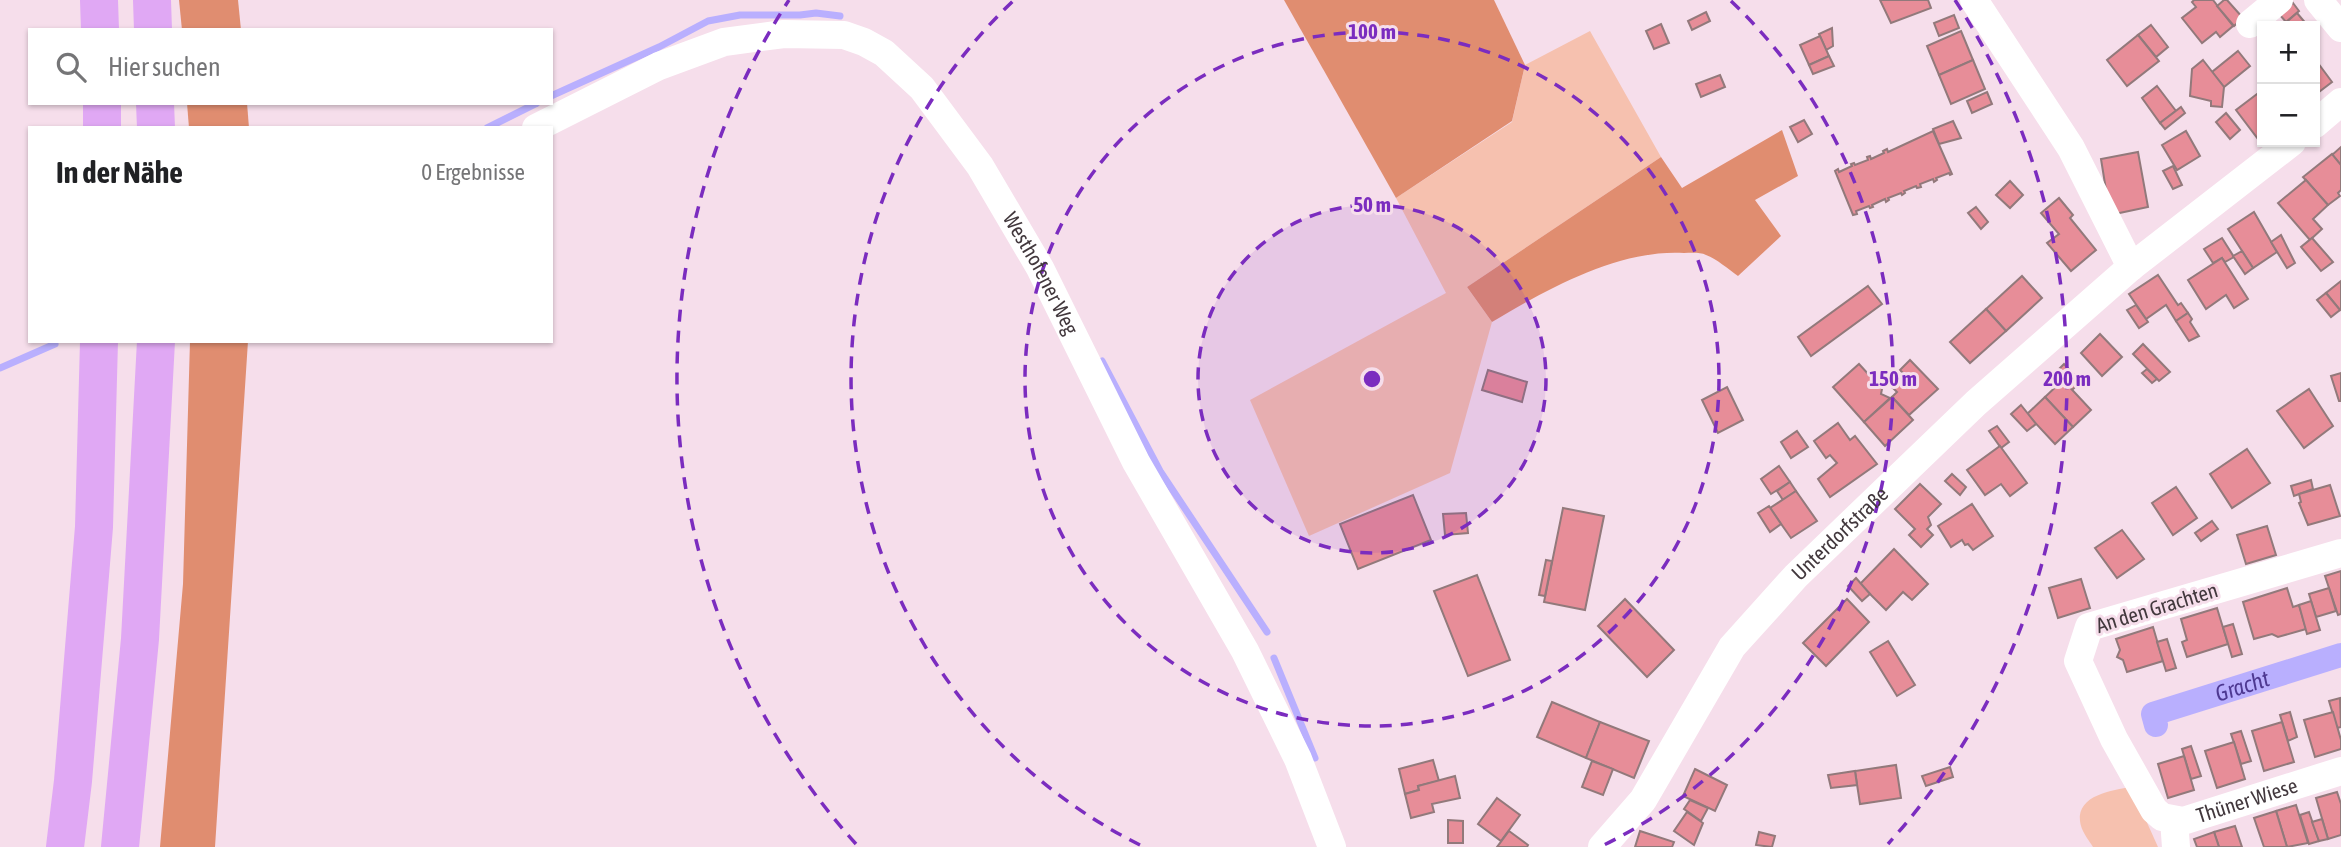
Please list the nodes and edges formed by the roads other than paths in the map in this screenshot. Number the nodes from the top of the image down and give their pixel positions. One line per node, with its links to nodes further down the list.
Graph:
1 (99, 0): 7 (highway)
2 (152, 0): 8 (highway)
3 (1974, 0): 18 (street)
4 (2279, 0): 6 (street)
5 (2318, 0): 9 (street)
6 (2250, 24)
7 (100, 28)
8 (152, 28)
9 (2341, 28)
10 (2341, 102): 13 (street)
11 (102, 105): 14 (highway)
12 (155, 105): 15 (highway)
13 (2320, 120)
14 (102, 126)
15 (156, 126)
16 (540, 126): 29 (street, Westhofener Weg)
17 (2286, 147): 18 (street, Unterdorfstraße)
18 (2131, 267): 30 (street, Unterdorfstraße)
19 (99, 343): 26 (highway)
20 (156, 343): 22 (highway)
21 (2341, 553): 23 (street, An den Grachten)
22 (140, 639): 27 (highway); 28 (highway)
23 (2114, 739): 25 (street, Thüner Wiese)
24 (2341, 771): 25 (street, Thüner Wiese)
25 (2175, 833)
26 (65, 847)
27 (120, 847)
28 (139, 847)
29 (1332, 847)
30 (1602, 847)

